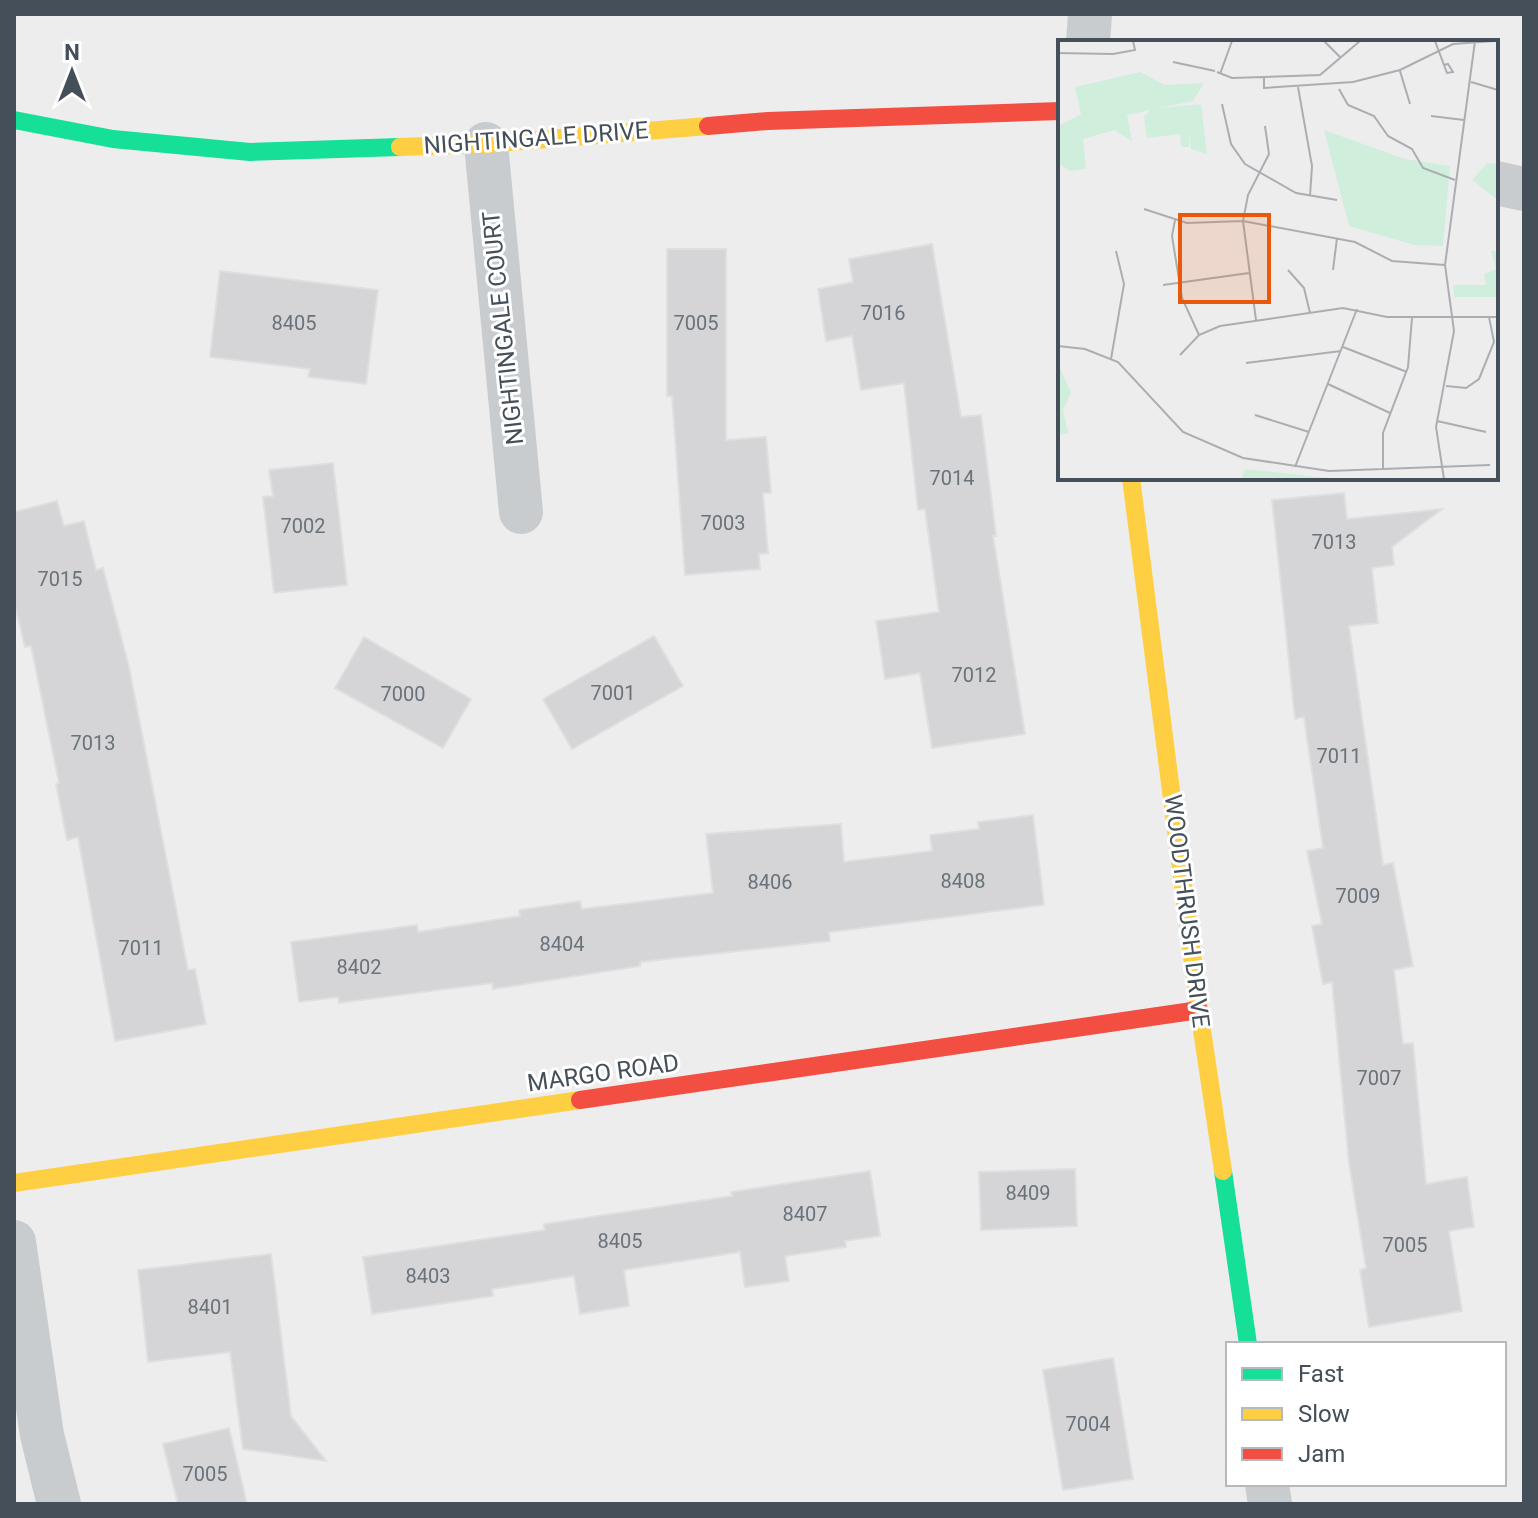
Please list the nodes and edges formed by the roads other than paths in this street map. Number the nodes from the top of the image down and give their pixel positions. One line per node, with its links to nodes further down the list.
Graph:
1 (1090, 14): 2 (street)
2 (1088, 40)
3 (1058, 111): 5 (street, NIGHTINGALE DRIVE)
4 (14, 120): 5 (street, NIGHTINGALE DRIVE)
5 (486, 144): 9 (street, NIGHTINGALE COURT)
6 (1498, 183): 7 (street)
7 (1524, 189)
8 (1131, 480): 10 (street, WOODTHRUSH DRIVE)
9 (521, 512)
10 (1199, 1010): 11 (street, MARGO ROAD); 13 (street, WOODTHRUSH DRIVE)
11 (14, 1183)
12 (14, 1242): 14 (street)
13 (1248, 1342)
14 (59, 1504)

